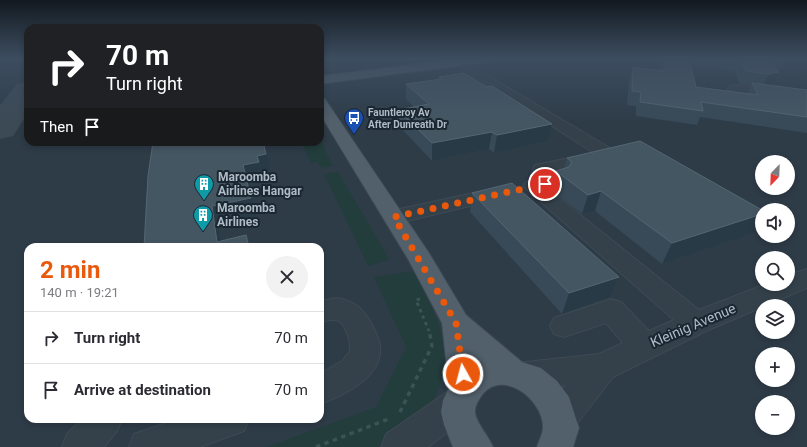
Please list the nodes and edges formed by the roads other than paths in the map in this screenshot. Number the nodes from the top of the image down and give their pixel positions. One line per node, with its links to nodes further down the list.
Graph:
1 (341, 80): 3 (main road)
2 (488, 80): 7 (street)
3 (324, 86)
4 (735, 89): 5 (street)
5 (807, 98)
6 (324, 108): 8 (main road)
7 (533, 186): 8 (street); 12 (street)
8 (394, 217): 11 (main road)
9 (807, 278): 12 (street, Kleinig Avenue)
10 (324, 311): 17 (street)
11 (456, 323): 16 (main road); 18 (main road)
12 (696, 323): 14 (street, Kleinig Avenue)
13 (564, 326): 14 (street)
14 (644, 346): 15 (street, Kleinig Avenue)
15 (602, 367): 16 (street, Kleinig Avenue); 21 (street, Kleinig Avenue)
16 (519, 373): 18 (main road); 21 (main road)
17 (324, 387)
18 (462, 395): 24 (street); 25 (main road)
19 (101, 423): 22 (street)
20 (220, 423): 23 (street)
21 (557, 439)
22 (80, 447)
23 (147, 447)
24 (399, 447)
25 (475, 447)

